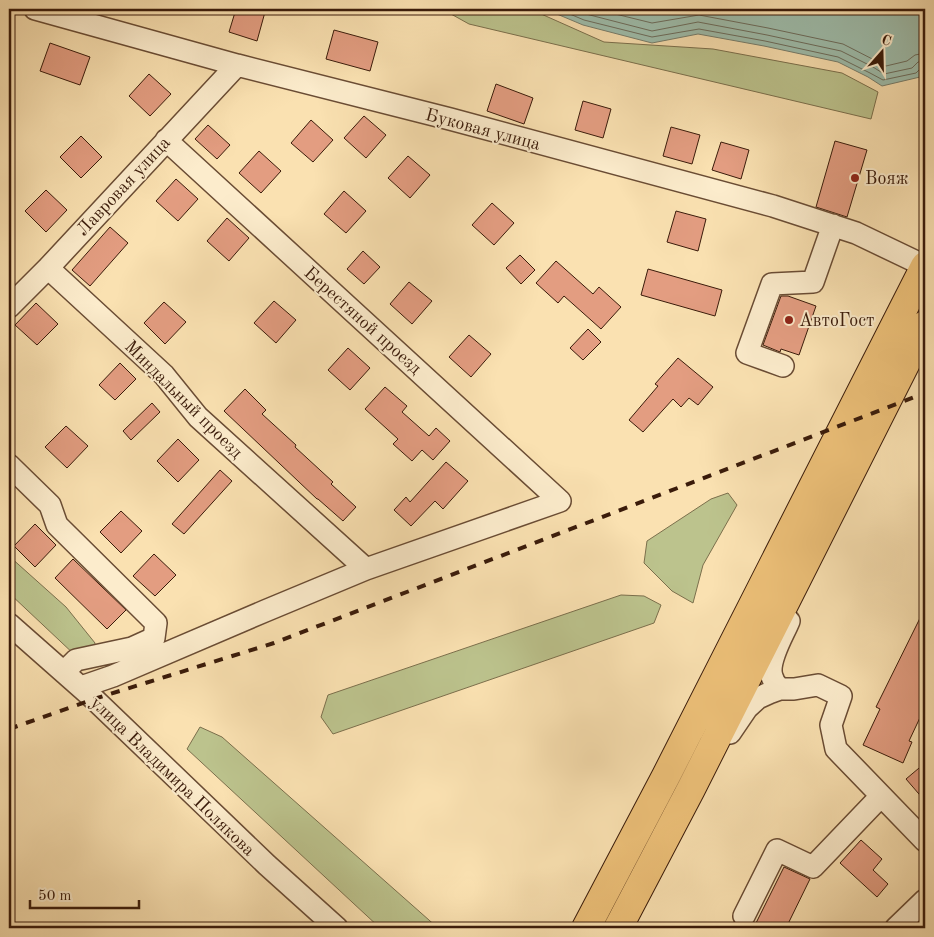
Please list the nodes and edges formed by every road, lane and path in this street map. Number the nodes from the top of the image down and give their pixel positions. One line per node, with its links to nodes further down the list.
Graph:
1 (35, 9): 2 (street, Буковая улица)
2 (237, 65): 3 (street, Лавровая улица); 4 (street, Буковая улица)
3 (166, 140): 6 (street, Лавровая улица); 12 (street, Берестяной проезд)
4 (833, 226): 5 (street, Буковая улица); 9 (street)
5 (925, 266): 23 (highway)
6 (48, 268): 7 (street, Лавровая улица); 12 (street, Миндальный проезд)
7 (9, 307)
8 (925, 326): 11 (highway)
9 (783, 366)
10 (9, 465): 14 (street)
11 (812, 548): 16 (street); 17 (highway)
12 (366, 569): 15 (street)
13 (9, 624): 14 (street, улица Владимира Полякова)
14 (64, 672): 15 (street, улица Владимира Полякова)
15 (81, 687): 22 (street, улица Владимира Полякова)
16 (780, 689): 17 (street); 18 (street)
17 (708, 753): 24 (highway)
18 (881, 796): 19 (street); 21 (street)
19 (925, 841)
20 (925, 900): 25 (street)
21 (744, 916)
22 (337, 928)
23 (586, 928)
24 (618, 928)
25 (896, 928)

